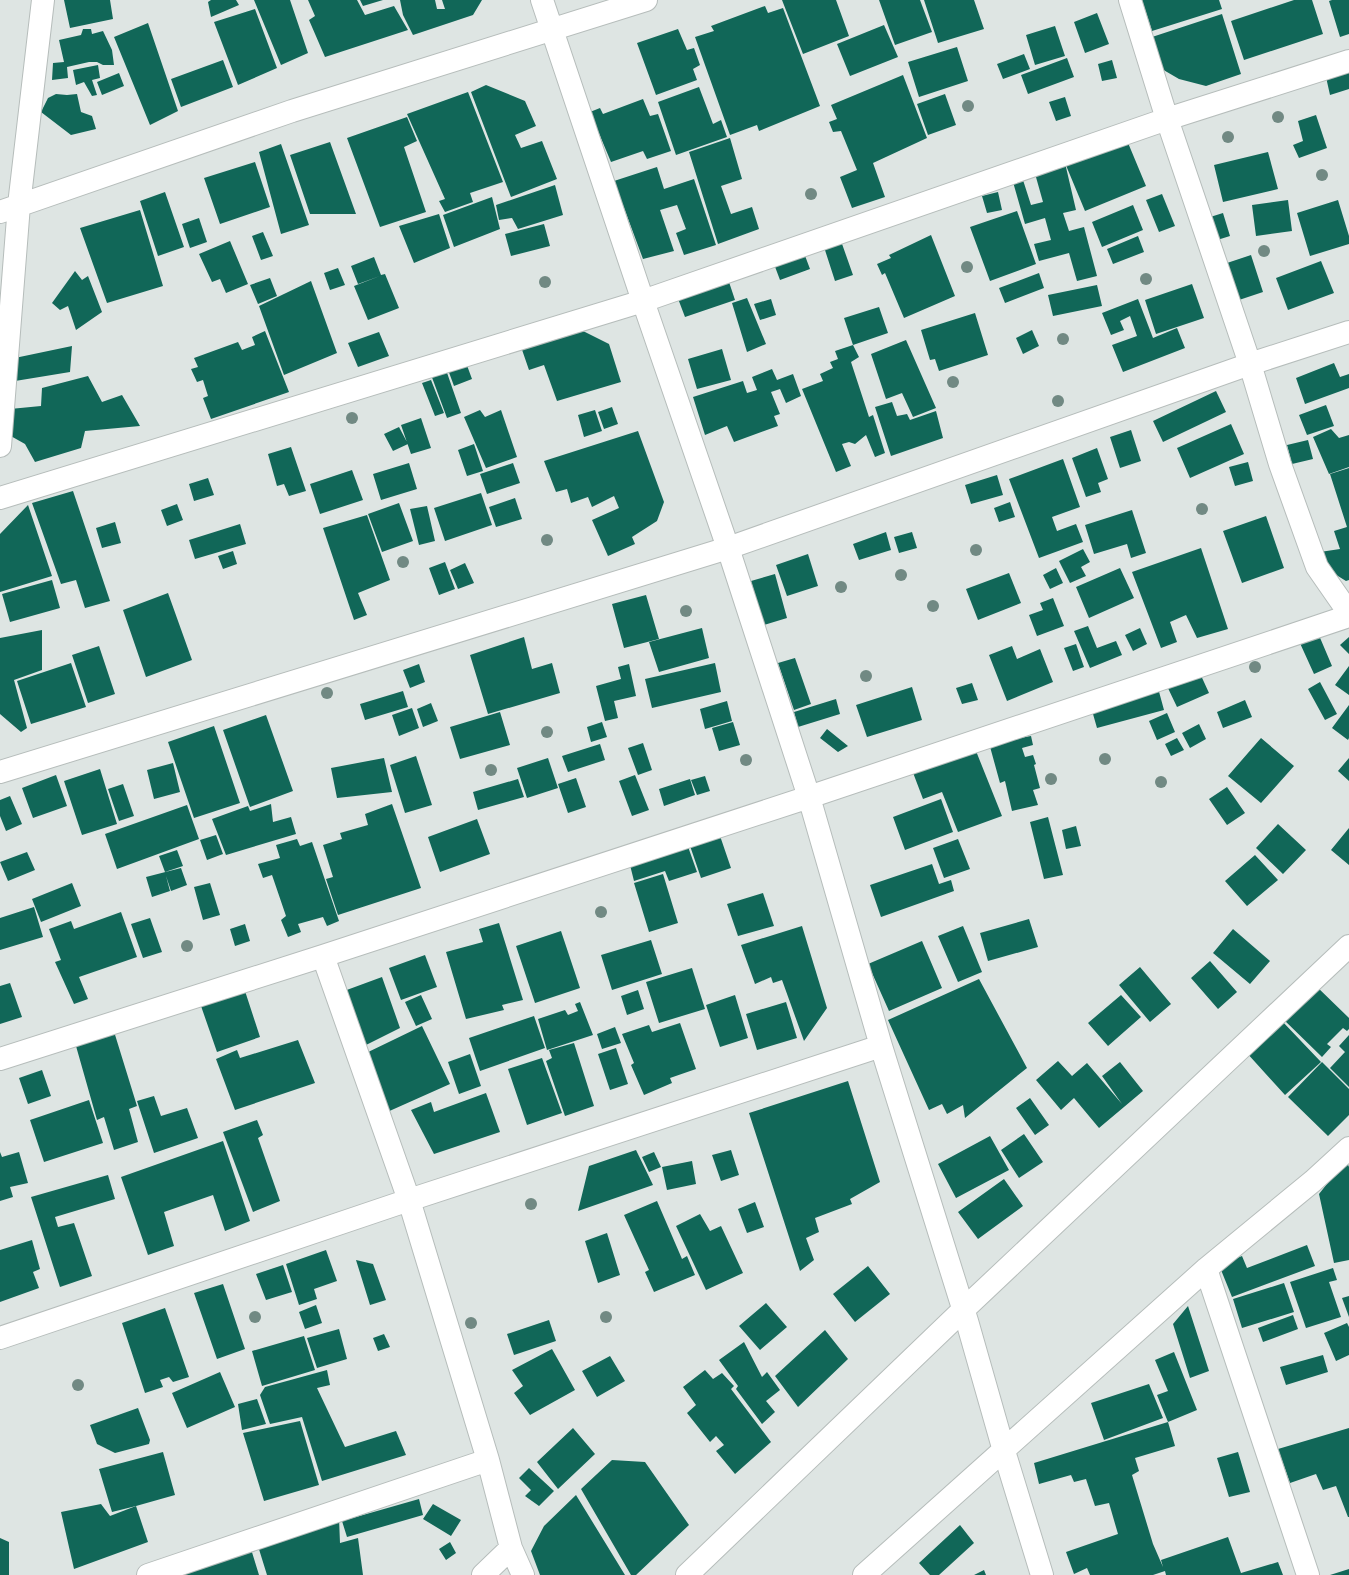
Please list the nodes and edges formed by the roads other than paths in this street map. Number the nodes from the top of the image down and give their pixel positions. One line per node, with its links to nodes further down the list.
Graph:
1 (43, 0): 8 (street)
2 (542, 0): 5 (street)
3 (646, 0): 5 (street)
4 (1130, 0): 7 (street)
5 (551, 29): 8 (street); 9 (street)
6 (1349, 61): 7 (street)
7 (1167, 119): 9 (street); 11 (street)
8 (9, 209): 12 (street)
9 (643, 301): 13 (street); 14 (street)
10 (1349, 332): 11 (street)
11 (1250, 364): 14 (street); 15 (street)
12 (0, 446)
13 (0, 498)
14 (728, 548): 17 (street); 18 (street)
15 (1349, 613)
16 (1349, 616): 18 (street)
17 (0, 772)
18 (809, 797): 20 (street); 21 (street)
19 (1349, 946): 26 (street)
20 (323, 956): 22 (street); 24 (street)
21 (881, 1046): 24 (street); 26 (street)
22 (0, 1059)
23 (1349, 1148): 25 (street)
24 (409, 1200): 27 (street); 29 (street)
25 (1206, 1269): 28 (street); 37 (street)
26 (963, 1310): 28 (street); 34 (street)
27 (0, 1338)
28 (1004, 1451): 35 (street); 36 (street)
29 (488, 1460): 30 (street); 31 (street)
30 (512, 1548): 32 (street); 33 (street)
31 (148, 1575)
32 (483, 1575)
33 (523, 1575)
34 (687, 1575)
35 (864, 1575)
36 (1042, 1575)
37 (1308, 1575)

